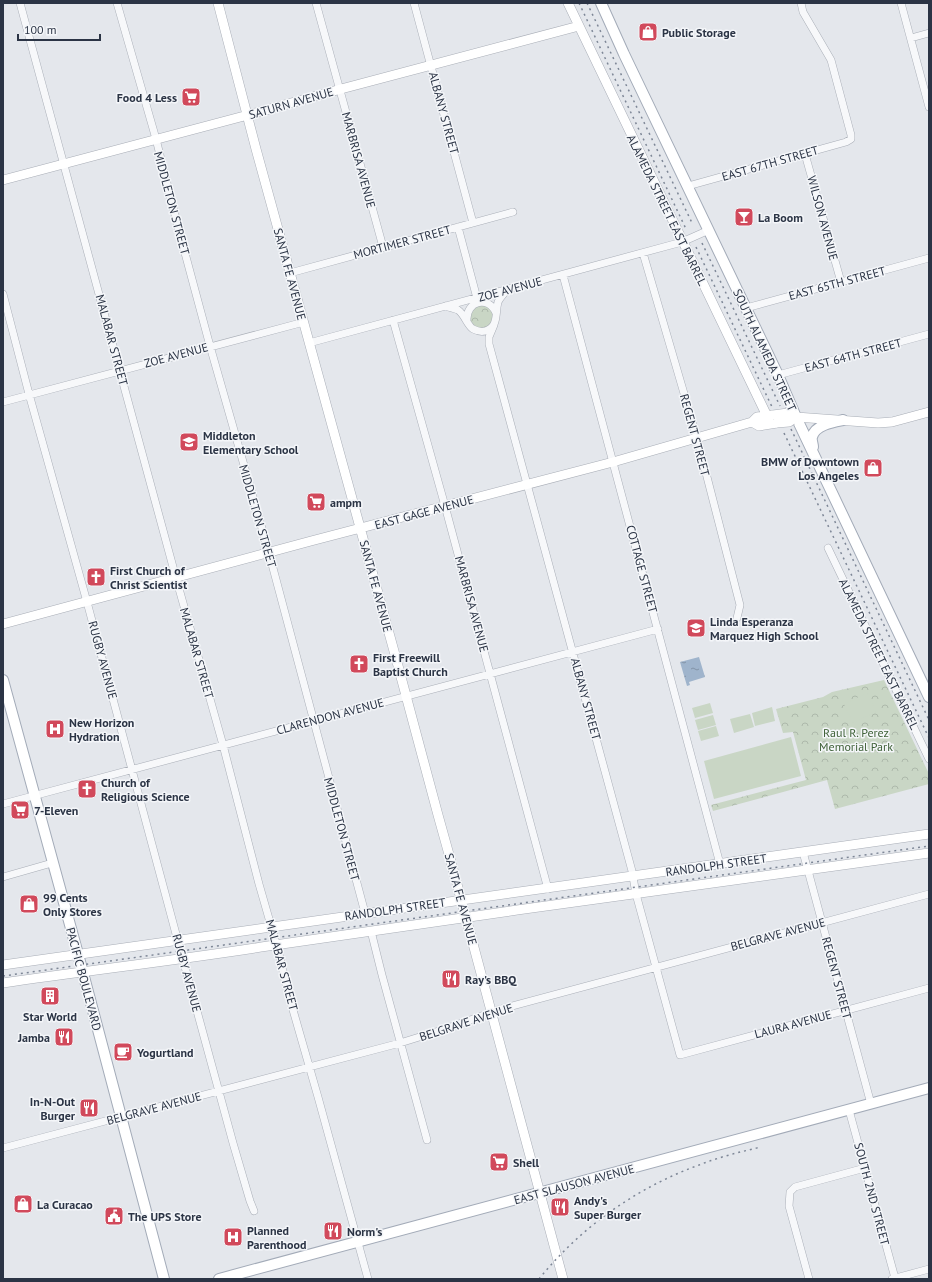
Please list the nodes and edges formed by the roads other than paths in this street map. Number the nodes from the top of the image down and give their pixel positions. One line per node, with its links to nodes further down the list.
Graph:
1 (20, 3): 19 (street, MALABAR STREET)
2 (117, 3): 17 (street, MIDDLETON STREET)
3 (218, 3): 16 (street, SANTA FE AVENUE)
4 (316, 3): 14 (street, MARBRISA AVENUE)
5 (414, 3): 13 (street, ALBANY STREET)
6 (568, 3): 10 (street, ALAMEDA STREET EAST BARREL)
7 (601, 3): 21 (main road, SOUTH ALAMEDA STREET)
8 (801, 3): 18 (street, EAST 67TH STREET)
9 (901, 3): 12 (street)
10 (579, 26): 13 (street, SATURN AVENUE); 26 (street, ALAMEDA STREET EAST BARREL)
11 (929, 33): 12 (street)
12 (910, 38): 15 (street)
13 (431, 65): 14 (street, SATURN AVENUE); 23 (street, ALBANY STREET)
14 (340, 89): 16 (street, SATURN AVENUE); 27 (street, MARBRISA AVENUE)
15 (929, 107)
16 (248, 115): 17 (street, SATURN AVENUE); 30 (street, SANTA FE AVENUE)
17 (156, 139): 19 (street, SATURN AVENUE); 47 (street, MIDDLETON STREET)
18 (805, 154): 21 (street, EAST 67TH STREET); 32 (street, WILSON AVENUE)
19 (64, 164): 20 (street, SATURN AVENUE); 48 (street, MALABAR STREET)
20 (3, 180)
21 (688, 186): 25 (main road, SOUTH ALAMEDA STREET)
22 (513, 212): 23 (street, MORTIMER STREET)
23 (473, 223): 24 (street, MORTIMER STREET)
24 (458, 227): 27 (street, MORTIMER STREET); 35 (street)
25 (709, 230): 26 (street, ZOE AVENUE); 37 (main road, SOUTH ALAMEDA STREET)
26 (682, 242): 28 (street, ZOE AVENUE); 54 (street, ALAMEDA STREET EAST BARREL)
27 (383, 248): 30 (street, MORTIMER STREET)
28 (644, 253): 31 (street, ZOE AVENUE); 56 (street, REGENT STREET)
29 (929, 258): 32 (street, EAST 65TH STREET)
30 (290, 273): 41 (street, SANTA FE AVENUE)
31 (563, 274): 33 (street, ZOE AVENUE); 58 (street, COTTAGE STREET)
32 (840, 282): 37 (street, EAST 65TH STREET)
33 (508, 289): 35 (street, ZOE AVENUE); 38 (street, ALBANY STREET)
34 (3, 294): 50 (street, RUGBY AVENUE)
35 (477, 300): 36 (street, ZOE AVENUE); 38 (street); 40 (street)
36 (446, 306): 39 (street, ZOE AVENUE); 40 (street, ALBANY STREET)
37 (746, 308): 49 (main road, SOUTH ALAMEDA STREET)
38 (496, 313): 42 (street, ALBANY STREET)
39 (393, 320): 45 (street, ZOE AVENUE); 60 (street, MARBRISA AVENUE)
40 (467, 320): 43 (street, ALBANY STREET)
41 (304, 322): 45 (street, SANTA FE AVENUE); 47 (street, ZOE AVENUE)
42 (494, 325): 43 (street); 46 (street, ALBANY STREET)
43 (475, 330): 46 (street, ALBANY STREET)
44 (929, 334): 49 (street, EAST 64TH STREET)
45 (309, 343): 61 (street, SANTA FE AVENUE)
46 (489, 344): 59 (street, ALBANY STREET)
47 (210, 346): 48 (street, ZOE AVENUE); 63 (street, MIDDLETON STREET)
48 (120, 370): 50 (street, ZOE AVENUE); 64 (street, MALABAR STREET)
49 (778, 375): 53 (main road, SOUTH ALAMEDA STREET)
50 (29, 394): 51 (street, ZOE AVENUE); 65 (street, RUGBY AVENUE)
51 (3, 402)
52 (929, 412): 55 (street, EAST GAGE AVENUE)
53 (792, 417): 54 (street, EAST GAGE AVENUE, bridge); 55 (street, EAST GAGE AVENUE); 57 (main road, SOUTH ALAMEDA STREET)
54 (772, 418): 56 (street, EAST GAGE AVENUE)
55 (843, 420): 57 (main road)
56 (697, 438): 58 (street, EAST GAGE AVENUE); 66 (street, REGENT STREET)
57 (815, 455): 73 (main road, SOUTH ALAMEDA STREET)
58 (613, 462): 59 (street, EAST GAGE AVENUE); 68 (street, COTTAGE STREET)
59 (528, 484): 60 (street, EAST GAGE AVENUE); 69 (street, ALBANY STREET)
60 (445, 506): 61 (street, EAST GAGE AVENUE); 70 (street, MARBRISA AVENUE)
61 (360, 529): 63 (street, EAST GAGE AVENUE); 72 (street, SANTA FE AVENUE)
62 (828, 548): 76 (street, ALAMEDA STREET EAST BARREL)
63 (269, 553): 64 (street, EAST GAGE AVENUE); 74 (street, MIDDLETON STREET)
64 (176, 578): 65 (street, EAST GAGE AVENUE); 75 (street, MALABAR STREET)
65 (87, 602): 67 (street, EAST GAGE AVENUE); 77 (street, RUGBY AVENUE)
66 (737, 618)
67 (3, 624)
68 (658, 629): 69 (street, CLARENDON AVENUE); 84 (street, COTTAGE STREET)
69 (573, 652): 70 (street, CLARENDON AVENUE); 87 (street, ALBANY STREET)
70 (490, 674): 72 (street, CLARENDON AVENUE); 88 (street, MARBRISA AVENUE)
71 (3, 680): 78 (main road, PACIFIC BOULEVARD)
72 (406, 696): 74 (street, CLARENDON AVENUE); 91 (street, SANTA FE AVENUE)
73 (929, 697)
74 (313, 721): 75 (street, CLARENDON AVENUE); 92 (street, MIDDLETON STREET)
75 (223, 745): 77 (street, CLARENDON AVENUE); 95 (street, MALABAR STREET)
76 (929, 759)
77 (132, 770): 78 (street, CLARENDON AVENUE); 97 (street, RUGBY AVENUE)
78 (34, 795): 79 (street, CLARENDON AVENUE); 83 (main road, PACIFIC BOULEVARD)
79 (3, 804)
80 (929, 834): 81 (street, RANDOLPH STREET)
81 (803, 852): 84 (street, RANDOLPH STREET); 85 (street, REGENT STREET)
82 (929, 852): 85 (street, RANDOLPH STREET)
83 (52, 863): 86 (street); 99 (main road, PACIFIC BOULEVARD)
84 (720, 864): 87 (street, RANDOLPH STREET)
85 (808, 870): 89 (street, RANDOLPH STREET); 94 (street, REGENT STREET)
86 (3, 877)
87 (633, 877): 88 (street, RANDOLPH STREET); 89 (street, ALBANY STREET)
88 (548, 889): 91 (street, RANDOLPH STREET)
89 (636, 894): 93 (street, RANDOLPH STREET); 102 (street, ALBANY STREET)
90 (929, 894): 94 (street, BELGRAVE AVENUE)
91 (461, 900): 92 (street, RANDOLPH STREET); 93 (street, SANTA FE AVENUE)
92 (365, 913): 95 (street, RANDOLPH STREET)
93 (466, 918): 96 (street, RANDOLPH STREET); 107 (street, SANTA FE AVENUE)
94 (822, 922): 102 (street, BELGRAVE AVENUE); 106 (street, REGENT STREET)
95 (272, 926): 97 (street, RANDOLPH STREET); 98 (street, MALABAR STREET)
96 (371, 931): 98 (street, RANDOLPH STREET); 108 (street)
97 (178, 940): 99 (street, RANDOLPH STREET); 100 (street, RUGBY AVENUE)
98 (277, 945): 100 (street, RANDOLPH STREET); 110 (street, MALABAR STREET)
99 (78, 954): 101 (street, RANDOLPH STREET); 103 (main road, PACIFIC BOULEVARD)
100 (183, 958): 103 (street, RANDOLPH STREET); 112 (street, RUGBY AVENUE)
101 (3, 965)
102 (655, 967): 107 (street, BELGRAVE AVENUE); 109 (street, ALBANY STREET)
103 (82, 971): 104 (street, RANDOLPH STREET); 115 (main road, PACIFIC BOULEVARD)
104 (3, 983)
105 (929, 988): 106 (street, LAURA AVENUE)
106 (846, 1010): 109 (street, LAURA AVENUE); 113 (street, REGENT STREET)
107 (492, 1013): 108 (street, BELGRAVE AVENUE); 119 (street, SANTA FE AVENUE)
108 (400, 1042): 110 (street, BELGRAVE AVENUE); 116 (street)
109 (680, 1055)
110 (310, 1067): 112 (street, BELGRAVE AVENUE); 121 (street, MALABAR STREET)
111 (929, 1088): 113 (main road, EAST SLAUSON AVENUE)
112 (219, 1090): 115 (street, BELGRAVE AVENUE); 120 (street, RUGBY AVENUE)
113 (871, 1104): 114 (main road, EAST SLAUSON AVENUE)
114 (849, 1110): 118 (street, SOUTH 2ND STREET); 119 (main road, EAST SLAUSON AVENUE)
115 (121, 1116): 117 (street, BELGRAVE AVENUE); 123 (main road, PACIFIC BOULEVARD)
116 (427, 1140)
117 (3, 1148)
118 (865, 1168): 127 (street); 128 (street, SOUTH 2ND STREET)
119 (540, 1193): 121 (main road, EAST SLAUSON AVENUE); 126 (street, SANTA FE AVENUE)
120 (254, 1211)
121 (358, 1242): 124 (main road, EAST SLAUSON AVENUE); 125 (street, MALABAR STREET)
122 (929, 1269): 128 (street)
123 (164, 1279)
124 (219, 1279)
125 (368, 1279)
126 (562, 1279)
127 (809, 1279)
128 (894, 1279)

